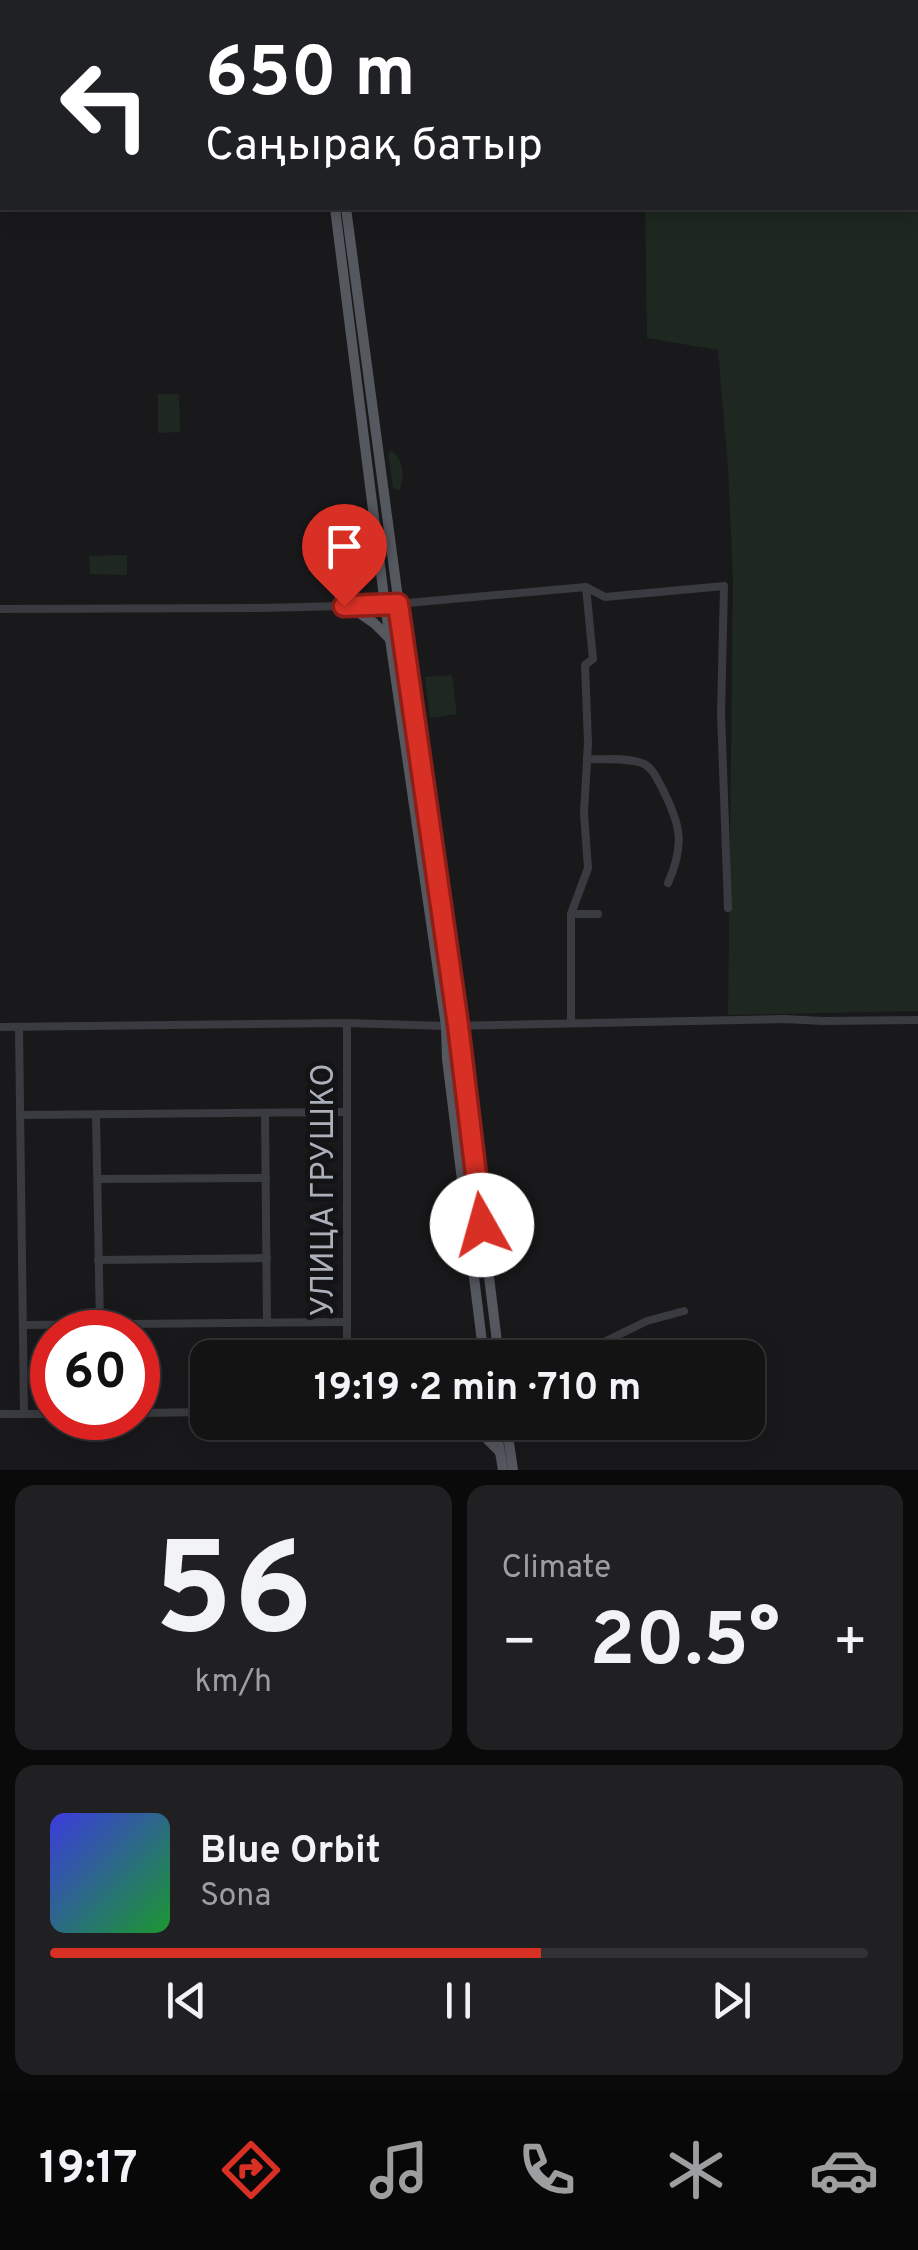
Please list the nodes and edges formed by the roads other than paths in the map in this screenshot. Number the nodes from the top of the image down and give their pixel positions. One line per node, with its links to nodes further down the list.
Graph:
1 (335, 210): 5 (main road)
2 (346, 210): 4 (main road)
3 (586, 588): 4 (street); 9 (street); 11 (street)
4 (398, 604): 5 (street); 17 (main road)
5 (385, 605): 6 (street); 8 (main road)
6 (349, 606): 7 (street); 8 (main road)
7 (0, 609)
8 (390, 639): 17 (main road)
9 (588, 760): 10 (street); 12 (street)
10 (668, 882)
11 (728, 908)
12 (572, 914): 13 (street); 15 (street)
13 (598, 914)
14 (918, 1020): 15 (street)
15 (572, 1023): 17 (street)
16 (347, 1024): 17 (street); 19 (street); 20 (street, УЛИЦА ГРУШКО)
17 (452, 1026): 36 (main road); 37 (main road)
18 (0, 1027): 19 (street)
19 (19, 1027): 22 (street)
20 (347, 1112): 21 (street); 30 (street, УЛИЦА ГРУШКО)
21 (265, 1113): 23 (street); 24 (street)
22 (20, 1114): 23 (street); 33 (street)
23 (96, 1115): 25 (street)
24 (266, 1178): 25 (street); 26 (street)
25 (98, 1179): 27 (street)
26 (267, 1258): 27 (street); 31 (street)
27 (98, 1260): 28 (street)
28 (100, 1310)
29 (684, 1312): 38 (street)
30 (347, 1322): 31 (street); 35 (street, УЛИЦА ГРУШКО)
31 (268, 1323): 32 (street)
32 (160, 1324)
33 (22, 1326): 34 (street); 42 (street)
34 (30, 1326)
35 (347, 1340)
36 (482, 1340)
37 (496, 1340)
38 (608, 1340)
39 (190, 1412): 40 (street)
40 (160, 1413)
41 (0, 1414): 42 (street)
42 (24, 1414): 43 (street)
43 (30, 1414)
44 (488, 1440): 47 (main road)
45 (498, 1440): 47 (main road)
46 (509, 1440): 49 (main road)
47 (500, 1453): 48 (main road)
48 (503, 1470)
49 (513, 1470)

